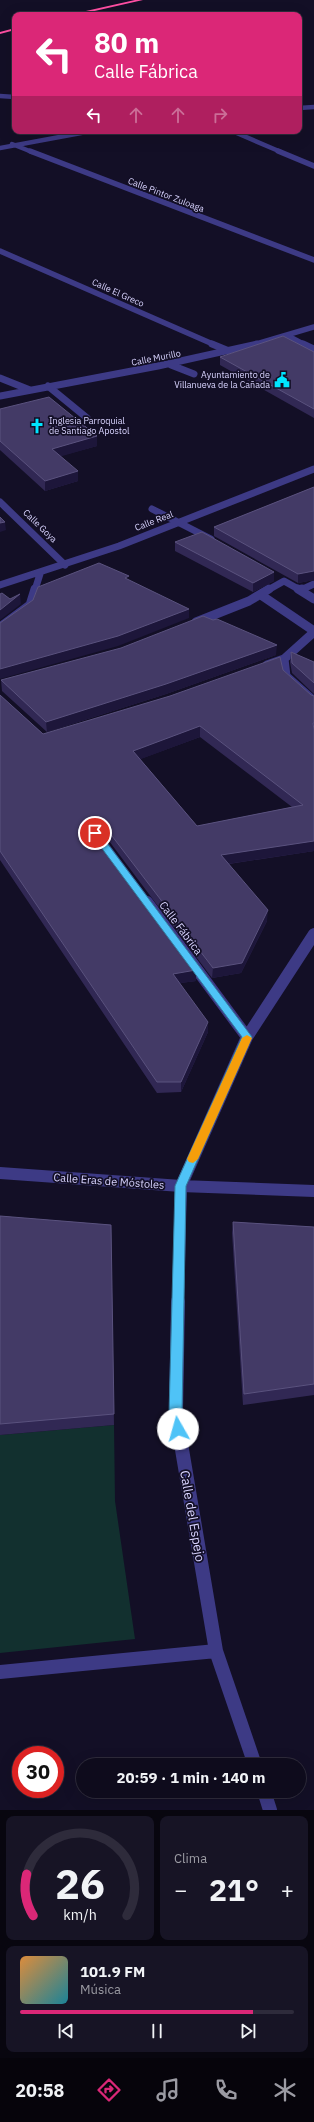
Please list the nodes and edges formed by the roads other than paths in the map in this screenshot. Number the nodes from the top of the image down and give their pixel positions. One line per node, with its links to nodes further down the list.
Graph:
1 (141, 0): 2 (highway)
2 (84, 12)
3 (12, 30): 4 (highway)
4 (0, 33)
5 (0, 96): 6 (street)
6 (12, 97)
7 (314, 106): 8 (street)
8 (302, 108)
9 (74, 134): 11 (street)
10 (239, 134): 13 (street)
11 (12, 144): 12 (street); 15 (street, Calle Pintor Zuloaga)
12 (0, 148)
13 (314, 166)
14 (0, 251): 19 (street, Calle El Greco)
15 (314, 260)
16 (314, 327): 17 (street, Calle Murillo)
17 (288, 336): 18 (street); 19 (street, Calle Murillo)
18 (314, 349)
19 (229, 351): 20 (street, Calle Murillo)
20 (171, 364): 21 (street); 23 (street, Calle Murillo)
21 (194, 374)
22 (0, 378): 24 (street)
23 (48, 386): 24 (street, Calle Murillo); 26 (street)
24 (30, 390): 25 (street, Calle Murillo)
25 (0, 396)
26 (87, 418)
27 (314, 470): 30 (street, Calle Real)
28 (0, 502): 32 (street, Calle Goya)
29 (152, 509): 30 (street)
30 (180, 522): 31 (street); 32 (street, Calle Real)
31 (215, 542)
32 (65, 564): 33 (street, Calle Real)
33 (40, 574): 35 (street, Calle Real); 39 (street)
34 (314, 584): 36 (street)
35 (0, 585)
36 (302, 590): 37 (street); 38 (street)
37 (261, 596): 40 (street); 41 (street)
38 (314, 599)
39 (0, 627)
40 (184, 627)
41 (314, 632): 42 (street)
42 (284, 659): 43 (street); 44 (street)
43 (255, 669)
44 (314, 701)
45 (95, 833): 47 (street, Calle Fábrica)
46 (314, 934): 47 (street, Calle del Espejo)
47 (247, 1037): 49 (street, Calle del Espejo)
48 (0, 1173): 49 (street, Calle Eras de Móstoles)
49 (181, 1186): 50 (street, Calle Eras de Móstoles); 51 (street, Calle del Espejo)
50 (314, 1191)
51 (216, 1651): 52 (street); 53 (street, Calle del Espejo)
52 (0, 1672)
53 (253, 1758)
54 (266, 1798): 55 (street)
55 (270, 1810)

